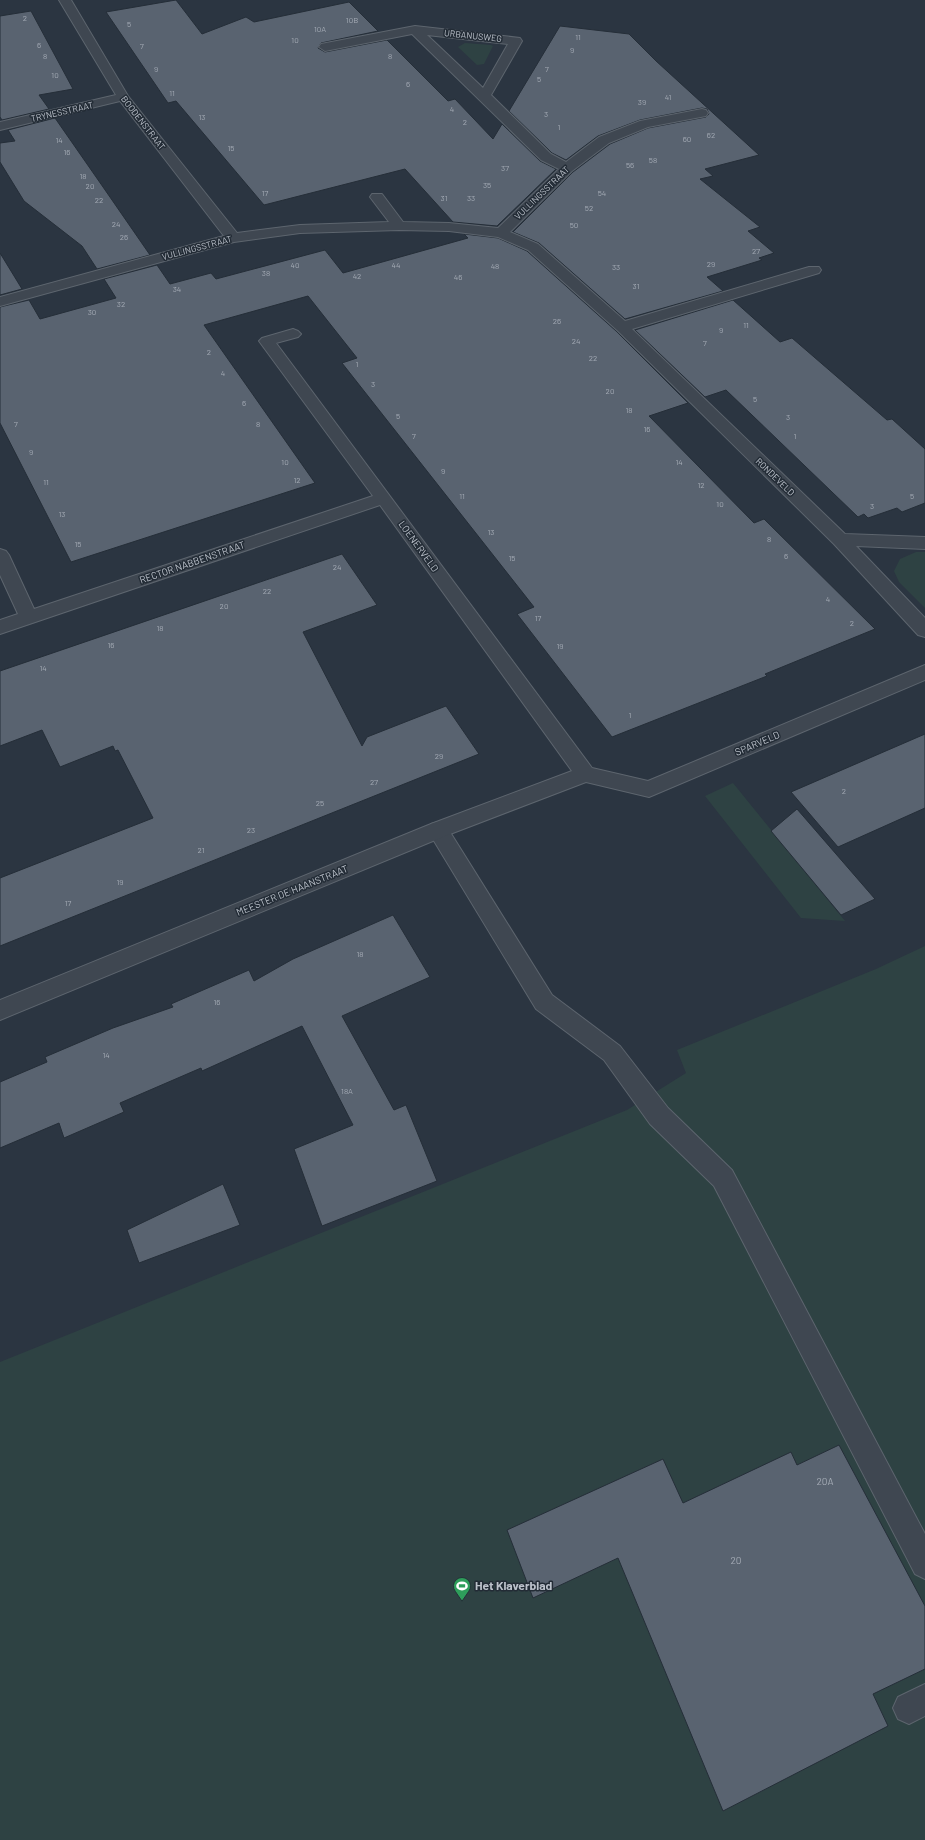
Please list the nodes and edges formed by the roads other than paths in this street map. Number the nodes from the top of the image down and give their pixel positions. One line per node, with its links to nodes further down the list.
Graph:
1 (65, 0): 5 (street, BOODENSTRAAT)
2 (415, 30): 3 (street, URBANUSWEG); 4 (street, URBANUSWEG); 4 (street, URBANUSWEG)
3 (325, 47)
4 (484, 96): 8 (street, URBANUSWEG)
5 (123, 98): 7 (street, TRYNESSTRAAT); 12 (street, BOODENSTRAAT)
6 (702, 113): 8 (street, VULLINGSSTRAAT)
7 (0, 126)
8 (567, 168): 11 (street, VULLINGSSTRAAT)
9 (377, 197): 10 (street)
10 (399, 226): 11 (street, VULLINGSSTRAAT); 12 (street, VULLINGSSTRAAT)
11 (501, 233): 15 (street, RONDEVELD)
12 (233, 238): 14 (street, VULLINGSSTRAAT)
13 (814, 270): 15 (street)
14 (0, 302)
15 (622, 327): 18 (street, RONDEVELD)
16 (293, 334): 17 (street, LOENERVELD)
17 (384, 498): 21 (street, RECTOR NABBENSTRAAT); 25 (street, LOENERVELD)
18 (840, 540): 19 (street); 23 (street, RONDEVELD)
19 (925, 543)
20 (0, 555): 21 (street)
21 (29, 618): 22 (street, RECTOR NABBENSTRAAT)
22 (0, 627)
23 (925, 630)
24 (925, 672): 25 (street, SPARVELD)
25 (585, 774): 26 (street, MEESTER DE HAANSTRAAT)
26 (438, 830): 27 (street, MEESTER DE HAANSTRAAT); 28 (street)
27 (0, 1010)
28 (925, 1564)

